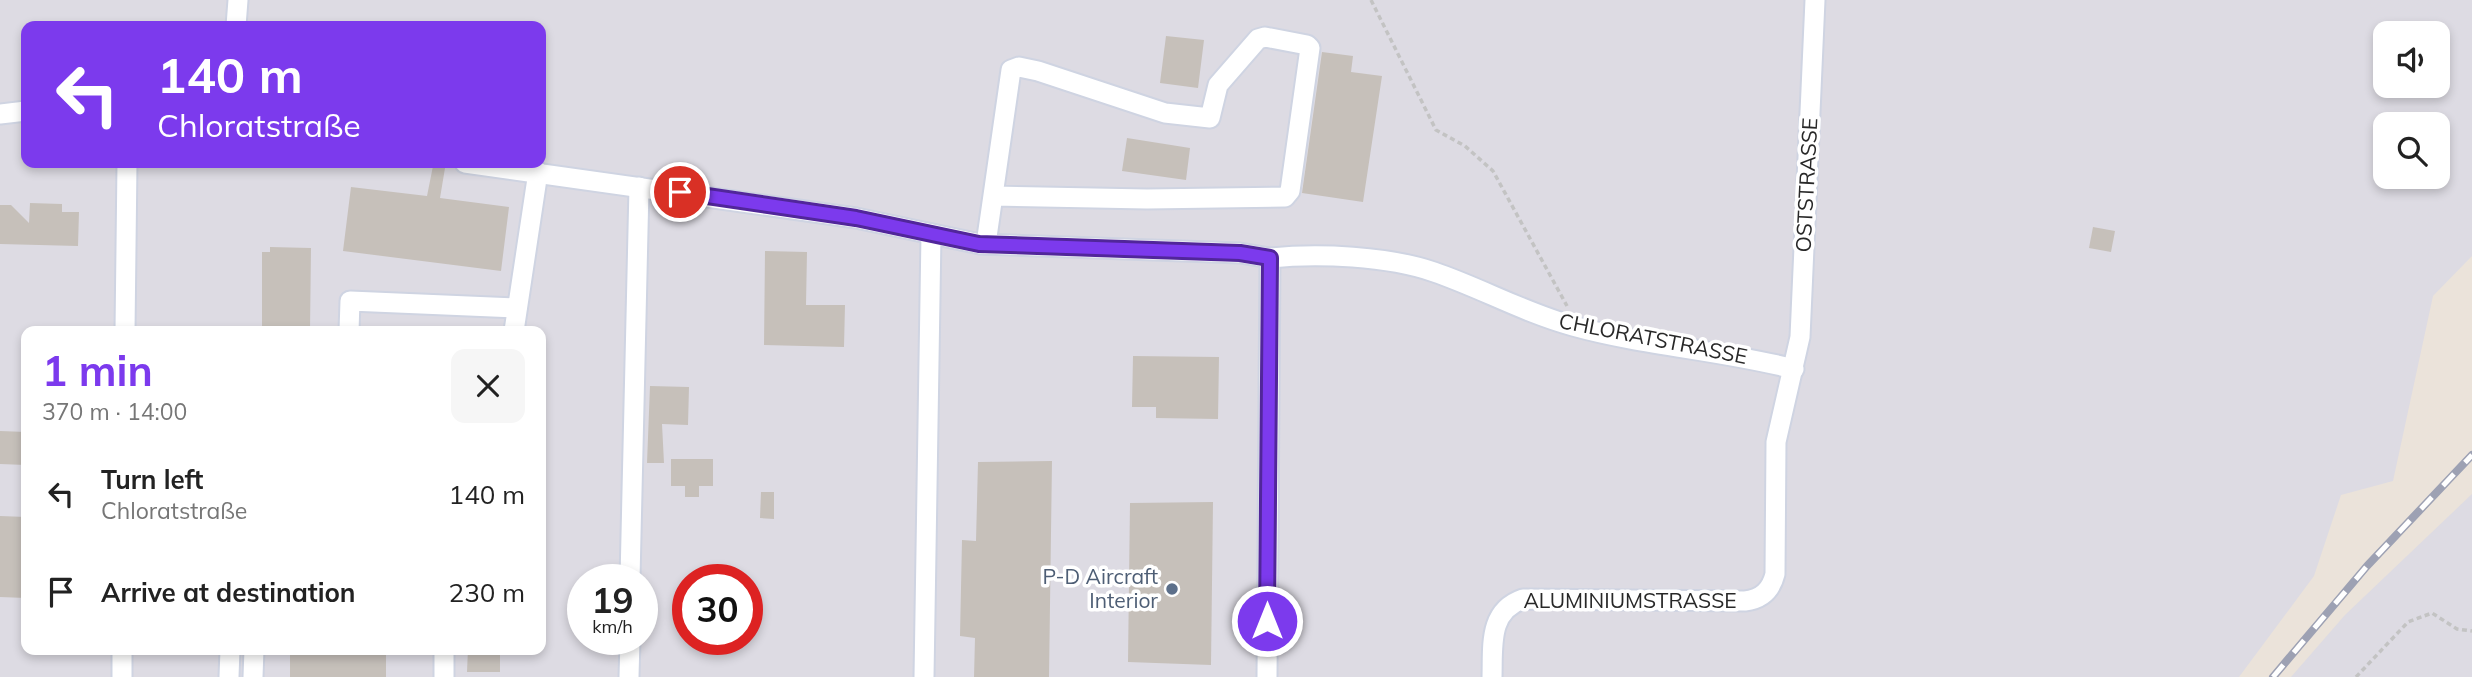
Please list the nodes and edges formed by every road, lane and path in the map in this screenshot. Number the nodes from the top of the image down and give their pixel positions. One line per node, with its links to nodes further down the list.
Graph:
1 (238, 0): 4 (street)
2 (1370, 0): 19 (path)
3 (1815, 0): 20 (street, OSTSTRASSE)
4 (236, 21)
5 (21, 112): 6 (street)
6 (0, 114)
7 (127, 168): 16 (street)
8 (506, 168): 9 (street, CHLORATSTRASSE)
9 (538, 172): 10 (street, CHLORATSTRASSE); 15 (street)
10 (630, 186): 12 (street, CHLORATSTRASSE); 21 (street)
11 (994, 196): 11 (street); 13 (street)
12 (931, 234): 13 (street, CHLORATSTRASSE); 33 (street)
13 (986, 244): 14 (street, CHLORATSTRASSE)
14 (1270, 258): 19 (street, CHLORATSTRASSE); 34 (street)
15 (517, 309): 17 (street); 18 (street)
16 (125, 326)
17 (349, 326)
18 (515, 326)
19 (1577, 327): 20 (street, CHLORATSTRASSE)
20 (1794, 369): 35 (street, ALUMINIUMSTRASSE)
21 (630, 564)
22 (2472, 631): 36 (path)
23 (122, 655): 28 (street)
24 (230, 655): 29 (street)
25 (254, 655): 30 (street)
26 (444, 655): 31 (street)
27 (630, 655): 32 (street)
28 (122, 677)
29 (229, 677)
30 (253, 677)
31 (444, 677)
32 (629, 677)
33 (924, 677)
34 (1267, 677)
35 (1492, 677)
36 (2356, 677)

